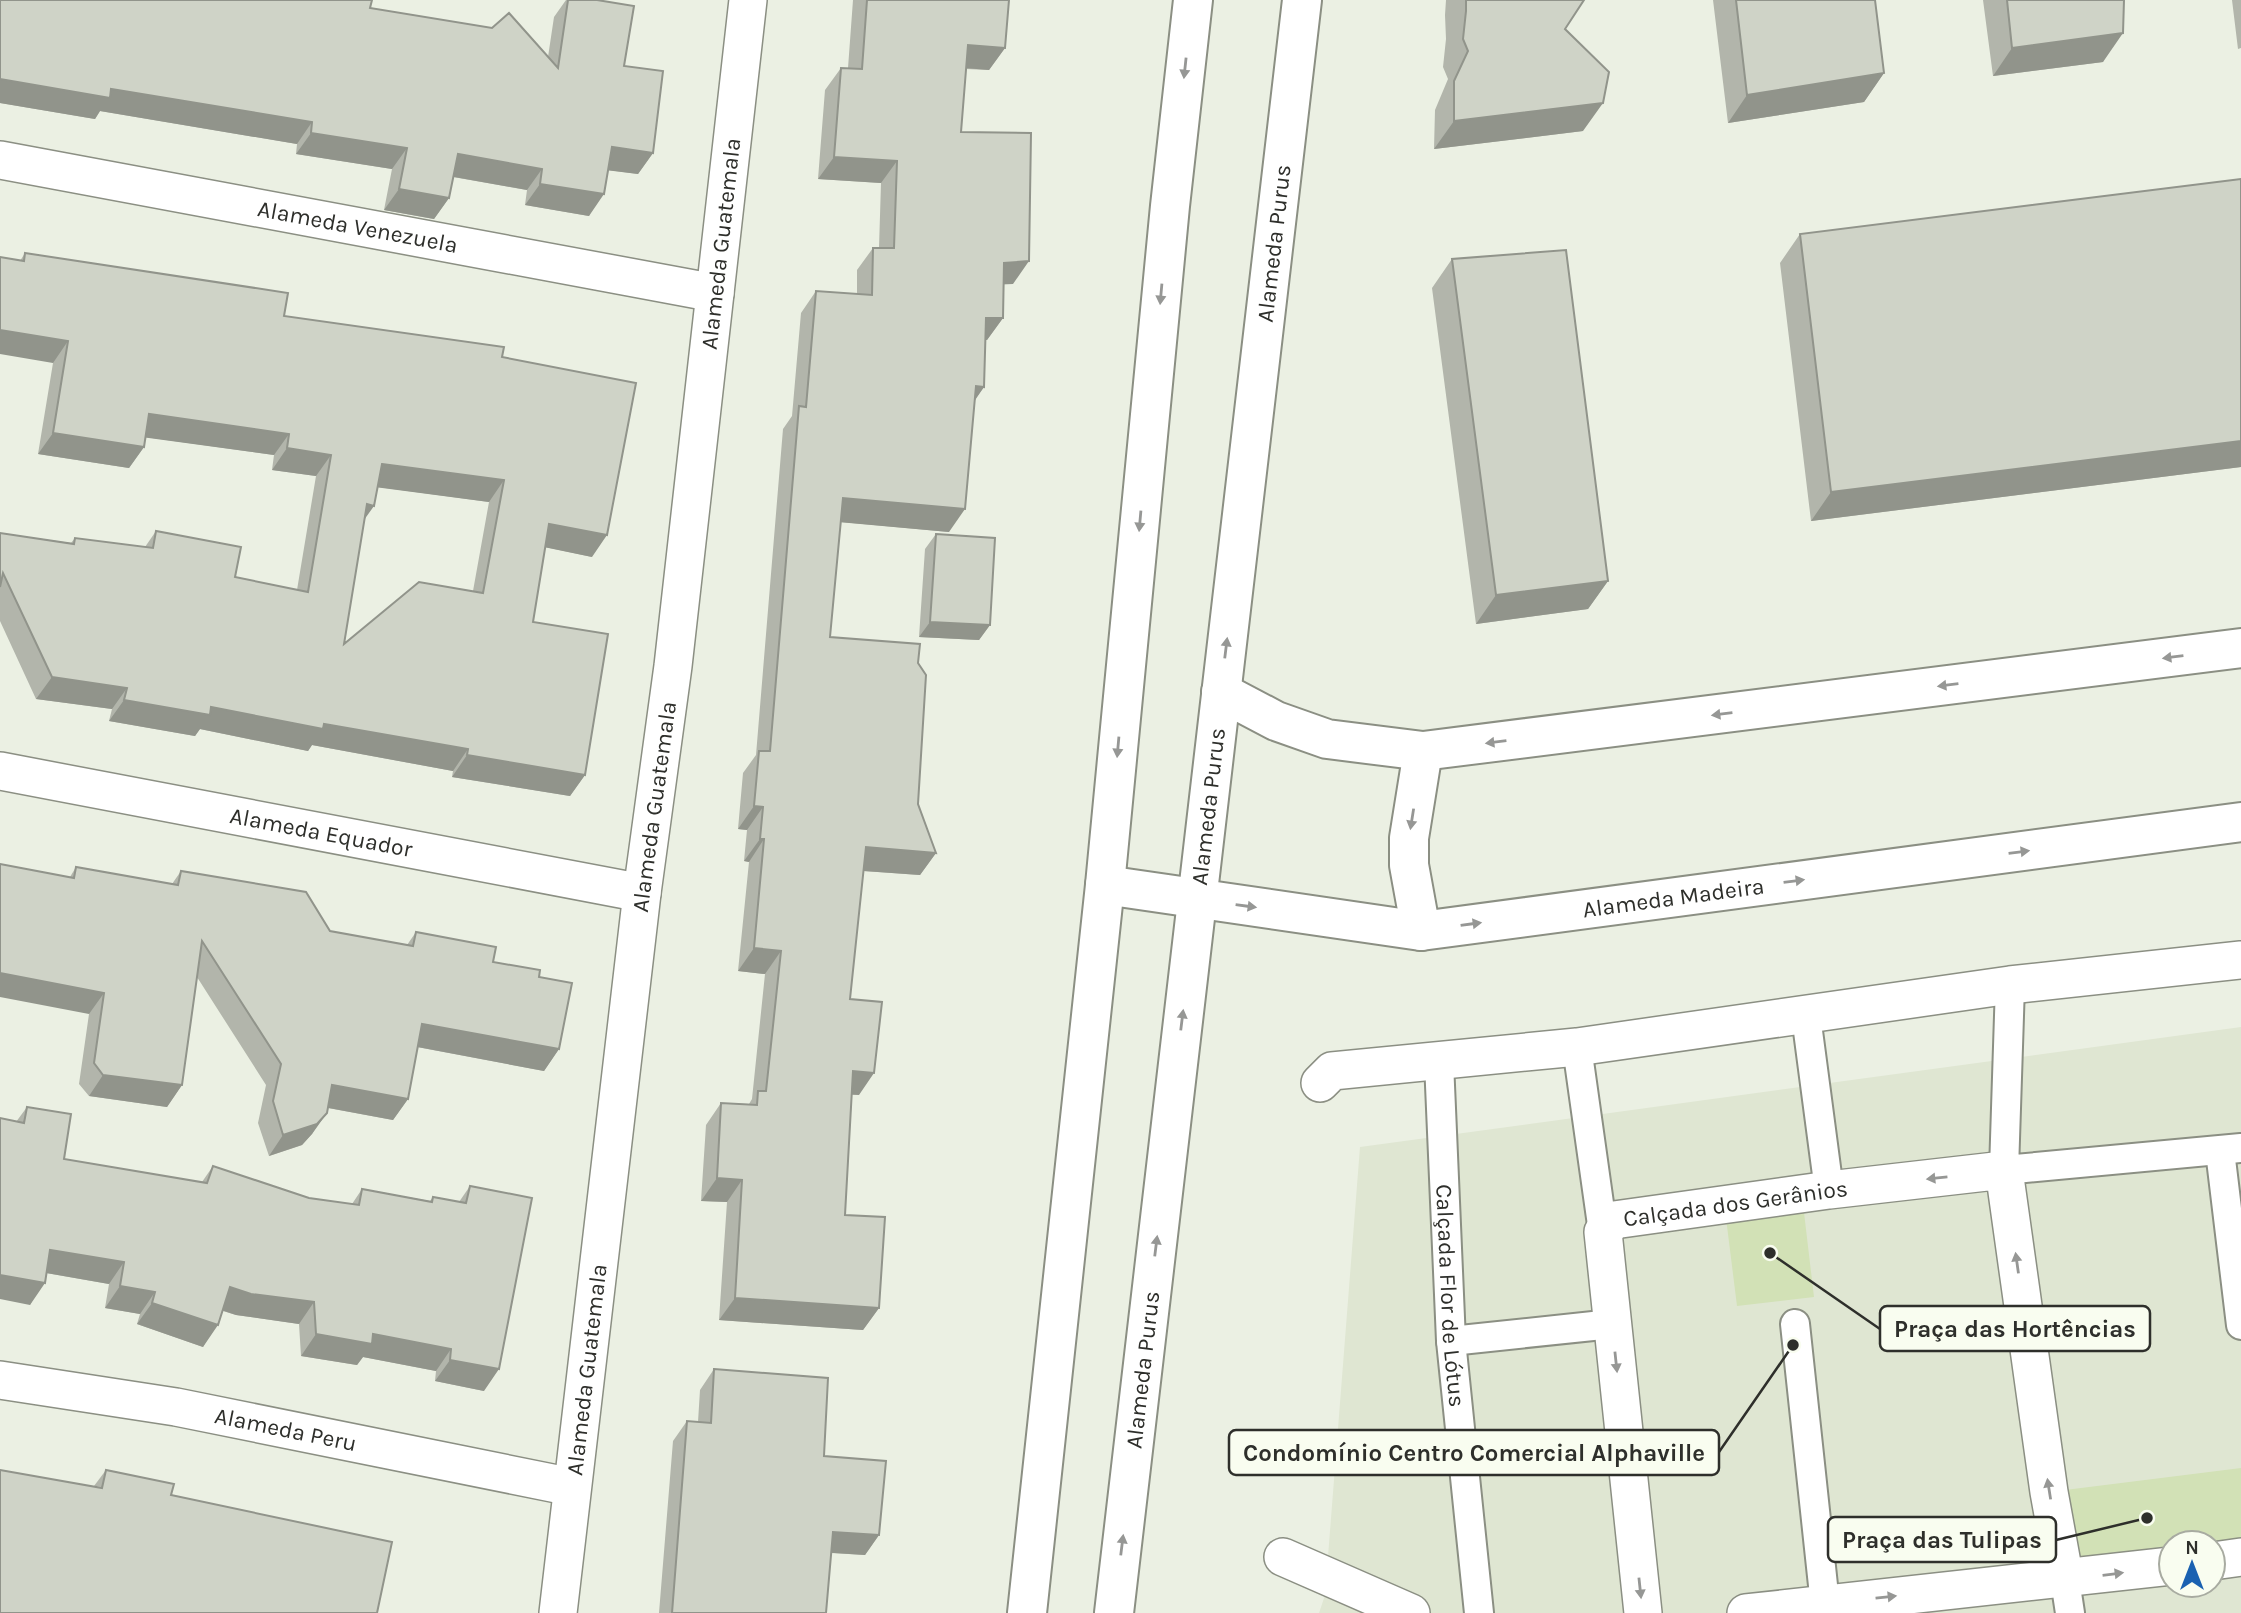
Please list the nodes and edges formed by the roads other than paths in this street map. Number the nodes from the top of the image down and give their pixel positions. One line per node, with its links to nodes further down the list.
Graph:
1 (748, 0): 5 (street, Alameda Guatemala)
2 (1193, 0): 11 (main road, one-way to 11)
3 (1302, 0): 7 (main road, Alameda Purus, one-way to 3)
4 (0, 160): 5 (street, Alameda Venezuela)
5 (715, 293): 12 (street, Alameda Guatemala)
6 (2241, 648): 8 (main road, one-way to 8)
7 (1221, 692): 8 (main road); 13 (main road, Alameda Purus)
8 (1423, 751): 14 (main road, one-way to 14)
9 (0, 771): 12 (street, Alameda Equador)
10 (2241, 822): 14 (main road, Alameda Madeira, one-way to 10)
11 (1105, 885): 13 (main road, Alameda Madeira); 37 (main road)
12 (642, 893): 30 (street, Alameda Guatemala)
13 (1196, 899): 14 (main road, Alameda Madeira, one-way to 14); 38 (main road, Alameda Purus, one-way to 13)
14 (1420, 931)
15 (2241, 960): 16 (street)
16 (2010, 985): 17 (street); 22 (street)
17 (1806, 1016): 18 (street); 23 (street)
18 (1577, 1048): 19 (street); 24 (street)
19 (1439, 1062): 20 (street); 28 (street, Calçada Flor de Lótus)
20 (1320, 1083)
21 (2231, 1150): 22 (street); 27 (street)
22 (2004, 1170): 23 (street, Calçada dos Gerânios, one-way to 23); 33 (street, one-way to 22)
23 (1829, 1189): 24 (street, Calçada dos Gerânios)
24 (1603, 1232): 25 (street, Calçada dos Gerânios)
25 (1612, 1324): 28 (street); 41 (street, Calçada dos Gerânios, one-way to 41)
26 (1794, 1324): 35 (street)
27 (2241, 1325)
28 (1451, 1341): 40 (street, Calçada Flor de Lótus)
29 (0, 1380): 30 (street, Alameda Peru)
30 (572, 1486): 36 (street, Alameda Guatemala)
31 (1283, 1557): 39 (street)
32 (2157, 1570): 33 (street, one-way to 32)
33 (2068, 1596): 34 (street)
34 (1926, 1603): 35 (street, one-way to 34)
35 (1825, 1604): 42 (street)
36 (558, 1613)
37 (1027, 1613)
38 (1114, 1613)
39 (1411, 1613)
40 (1479, 1613)
41 (1643, 1613)
42 (1746, 1613)

